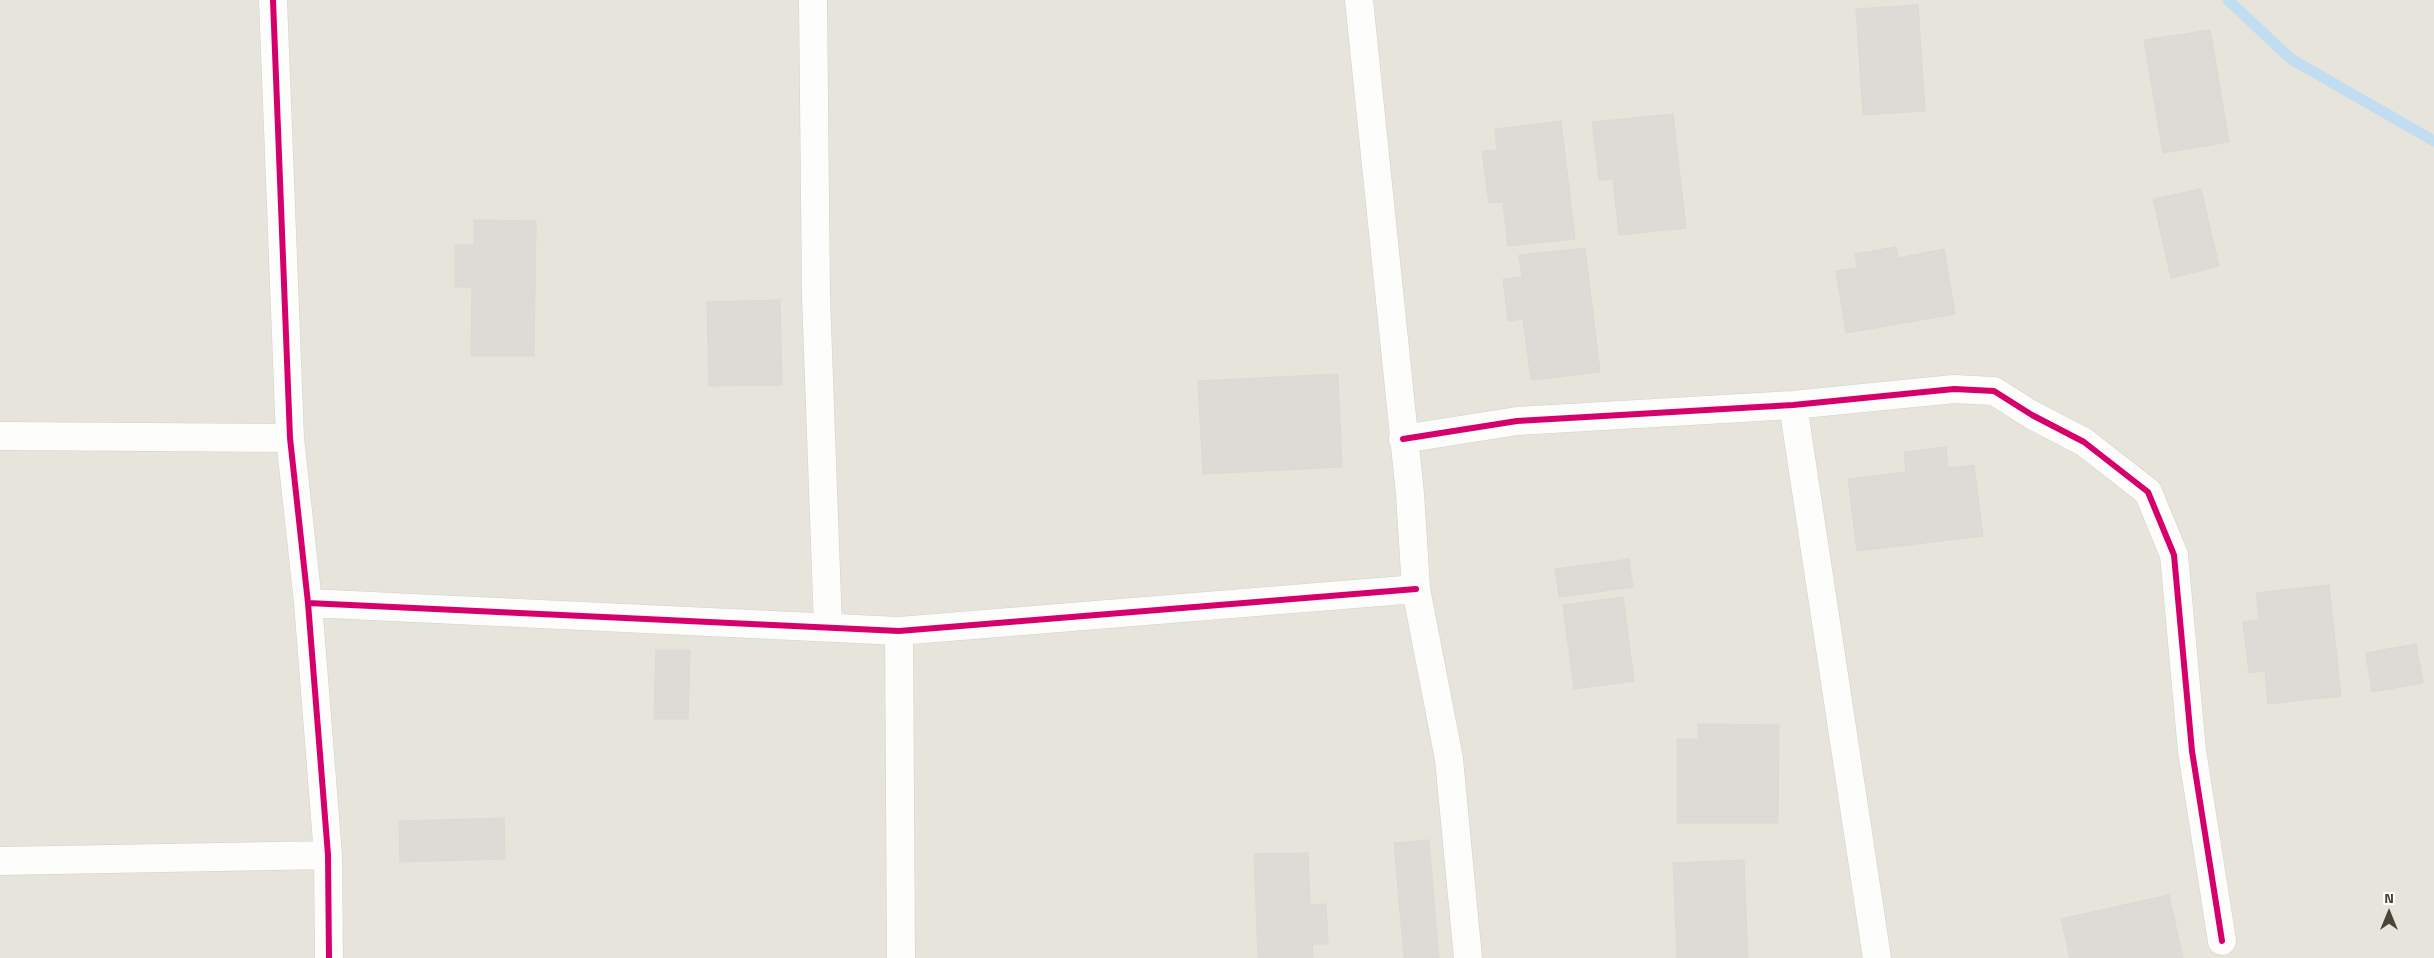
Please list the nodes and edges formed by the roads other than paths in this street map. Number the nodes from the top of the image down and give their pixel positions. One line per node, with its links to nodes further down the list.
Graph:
1 (273, 0): 6 (street)
2 (813, 0): 10 (street)
3 (1359, 0): 7 (street)
4 (1793, 405): 7 (street); 14 (street); 18 (street)
5 (0, 436): 6 (street)
6 (290, 438): 9 (street)
7 (1403, 440): 8 (street)
8 (1416, 589): 11 (street); 17 (street)
9 (308, 603): 10 (street); 12 (street)
10 (828, 627): 11 (street)
11 (899, 631): 16 (street)
12 (328, 855): 13 (street); 15 (street)
13 (0, 861)
14 (2222, 941)
15 (330, 958)
16 (901, 958)
17 (1468, 958)
18 (1878, 958)

